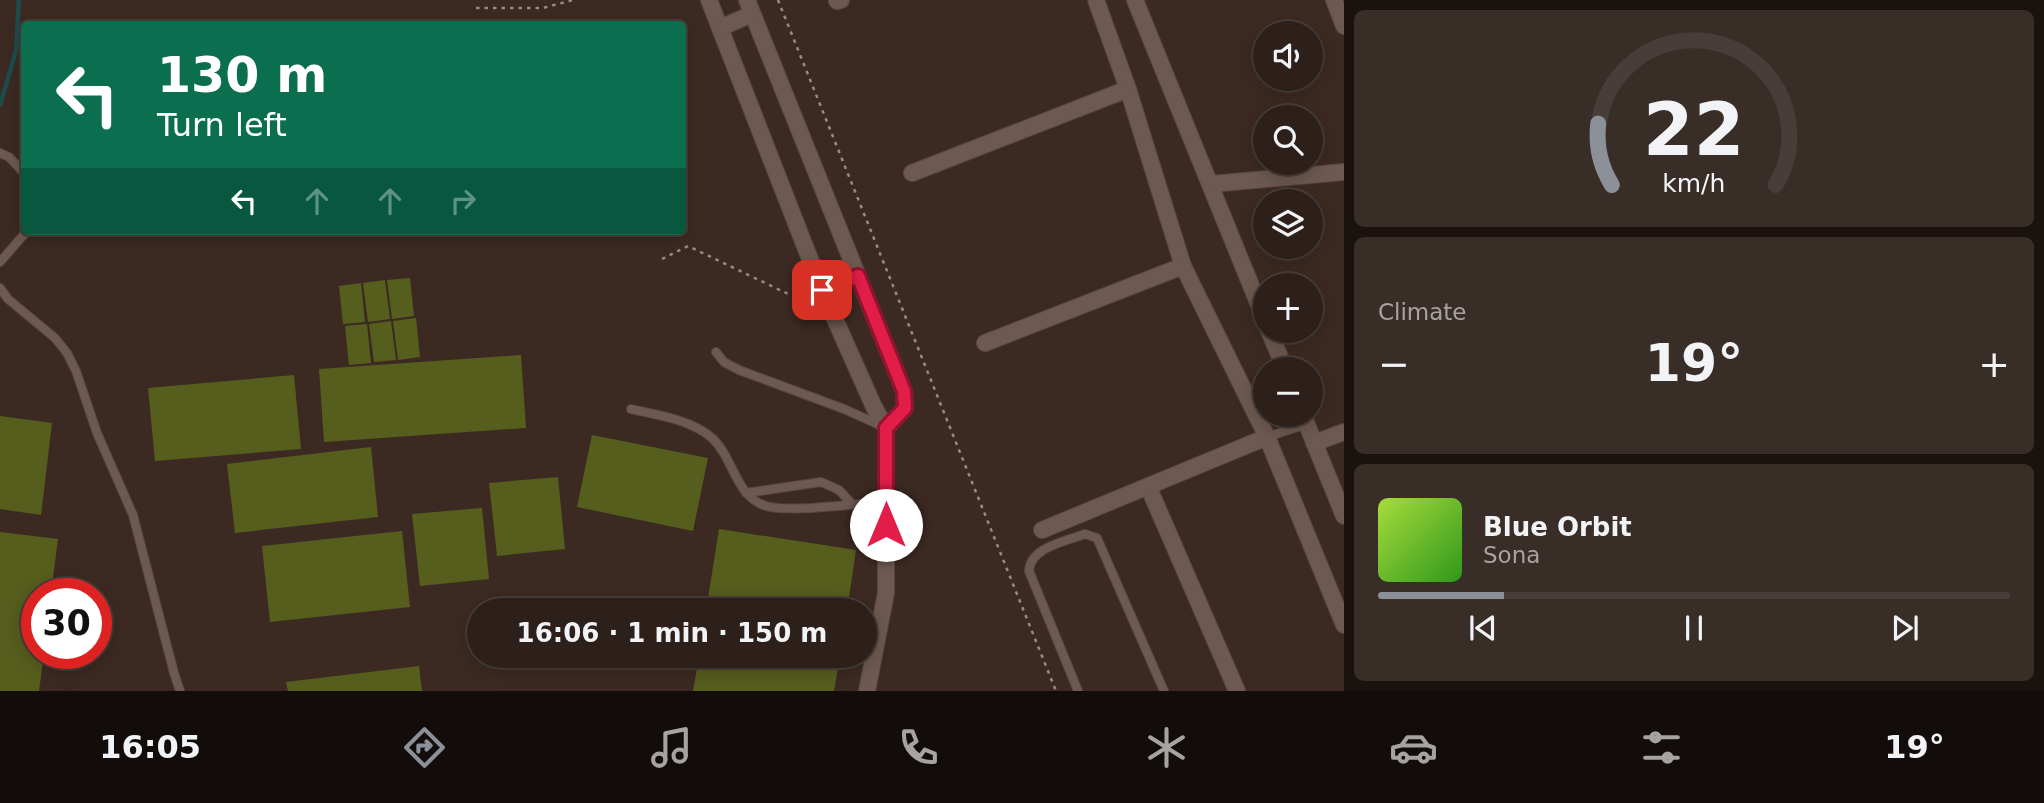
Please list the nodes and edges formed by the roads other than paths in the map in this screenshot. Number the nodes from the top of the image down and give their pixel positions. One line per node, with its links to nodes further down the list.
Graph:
1 (709, 0): 7 (street)
2 (1096, 0): 8 (street)
3 (1136, 0): 13 (street)
4 (1334, 0): 6 (street)
5 (750, 7): 7 (street); 17 (street)
6 (1344, 26)
7 (720, 28): 19 (street)
8 (1128, 89): 12 (street); 16 (street)
9 (0, 153): 10 (lane)
10 (21, 170)
11 (1344, 172): 13 (street)
12 (912, 173)
13 (1211, 184): 20 (street)
14 (24, 235): 15 (lane)
15 (0, 262)
16 (1184, 266): 21 (street); 28 (street)
17 (858, 276): 19 (street); 26 (street)
18 (0, 288): 37 (lane)
19 (822, 290): 26 (street)
20 (1253, 290)
21 (985, 343)
22 (716, 352): 26 (lane)
23 (631, 409): 31 (lane)
24 (1289, 427): 28 (lane)
25 (1308, 427): 29 (street)
26 (886, 428): 32 (street)
27 (1344, 432): 29 (street)
28 (1267, 437): 30 (street); 36 (street)
29 (1314, 443): 34 (street)
30 (1148, 486): 35 (street); 41 (street)
31 (746, 494): 33 (lane); 33 (lane)
32 (886, 502): 33 (lane); 38 (street)
33 (851, 503)
34 (1344, 516)
35 (1042, 530)
36 (1344, 625)
37 (180, 691)
38 (867, 691)
39 (1078, 691): 40 (lane)
40 (1164, 691)
41 (1237, 691)

